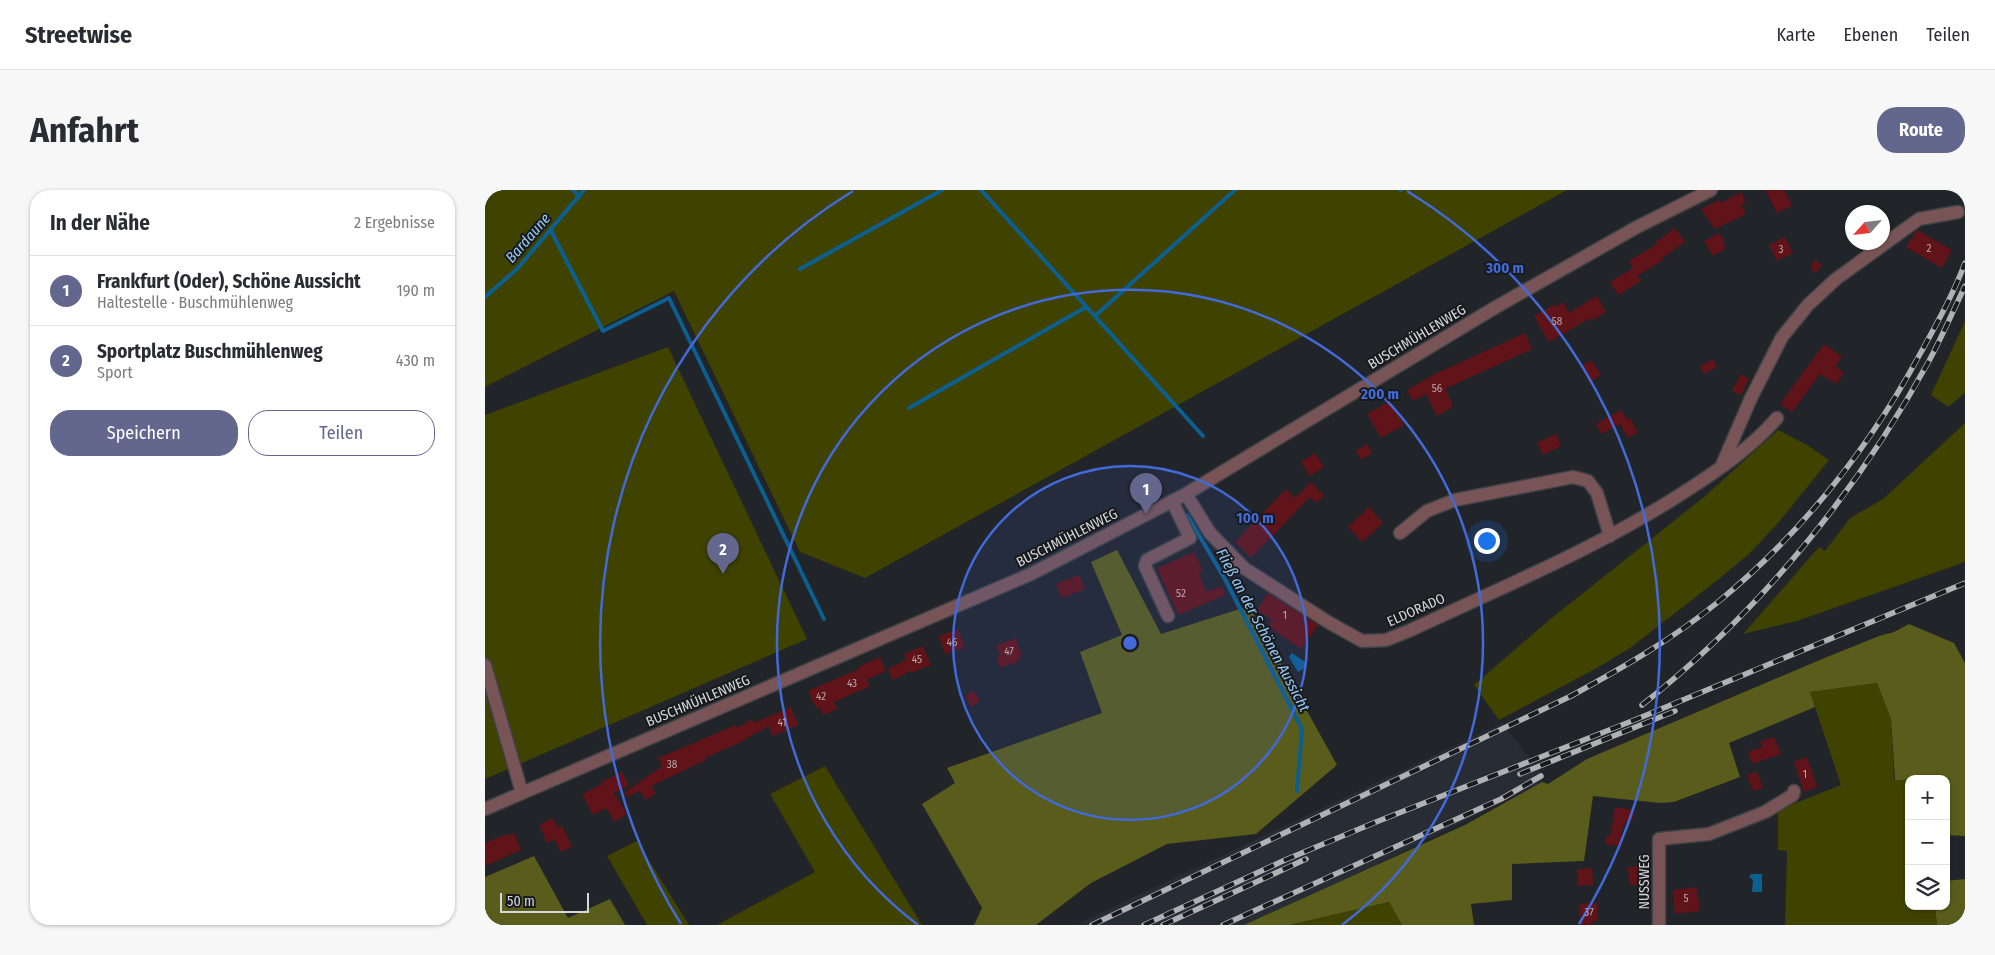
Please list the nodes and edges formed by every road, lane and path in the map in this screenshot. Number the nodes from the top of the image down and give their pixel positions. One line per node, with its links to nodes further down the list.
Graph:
1 (1711, 190): 5 (street, BUSCHMÜHLENWEG)
2 (1958, 212): 4 (street)
3 (1777, 418): 4 (street, ELDORADO)
4 (1721, 468): 8 (street, ELDORADO)
5 (1186, 494): 6 (street, BUSCHMÜHLENWEG); 8 (street, ELDORADO)
6 (1172, 501): 9 (street); 12 (street, BUSCHMÜHLENWEG)
7 (1400, 533): 8 (street)
8 (1610, 536)
9 (1168, 616)
10 (485, 665): 12 (street)
11 (1794, 791): 14 (street, NUSSWEG)
12 (523, 793): 13 (street, BUSCHMÜHLENWEG)
13 (485, 809)
14 (1659, 925)

